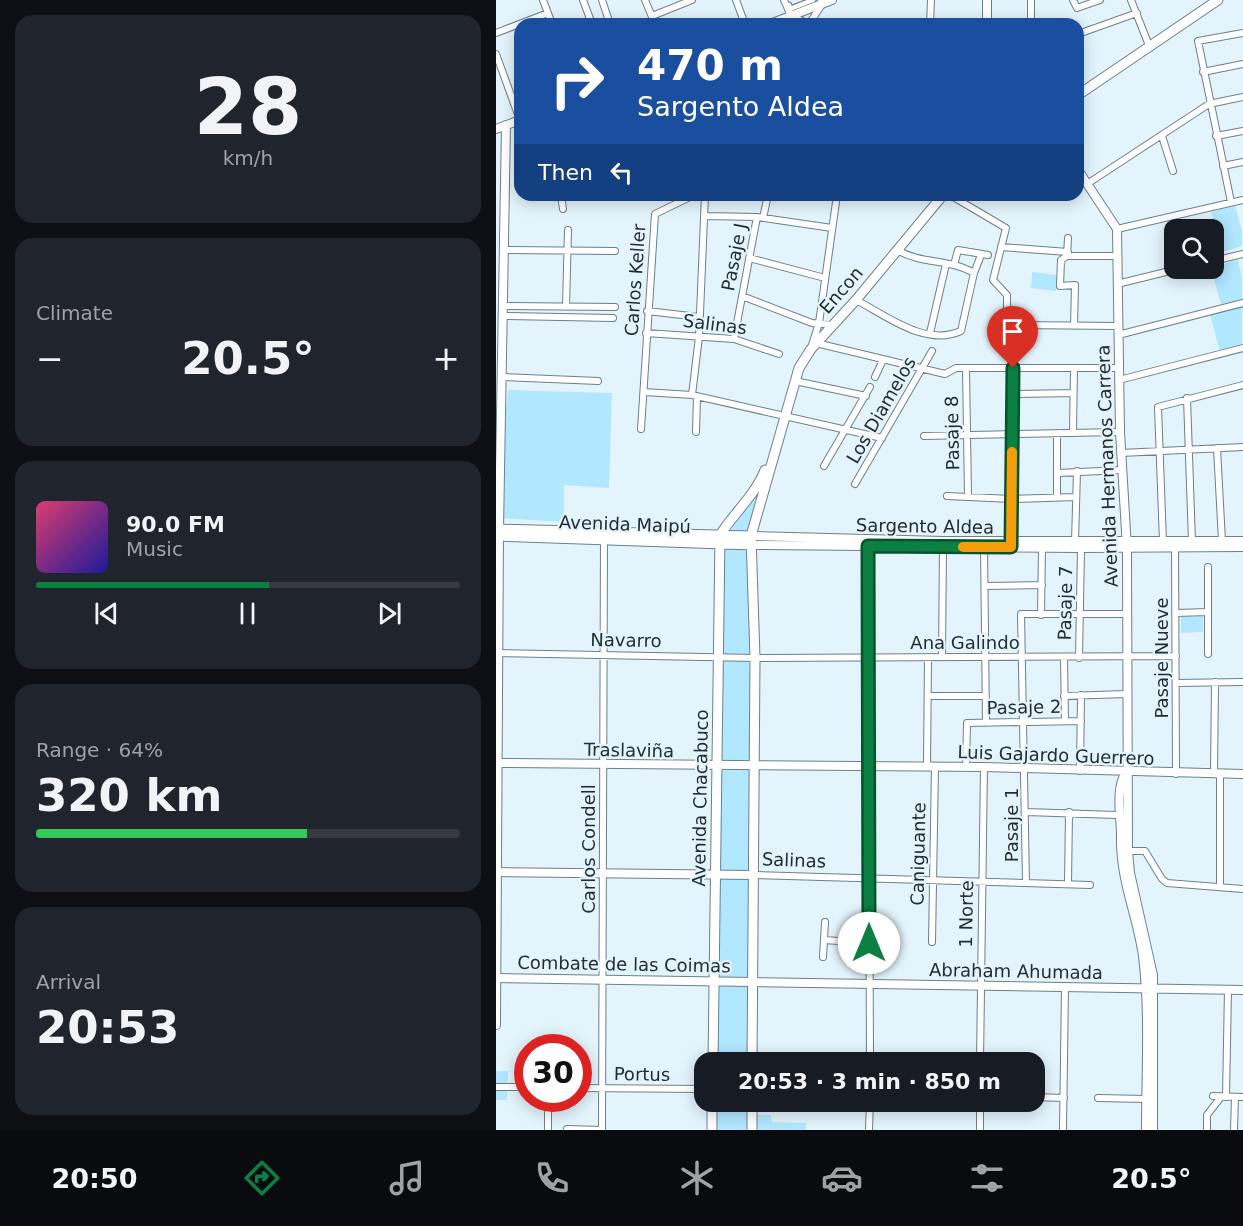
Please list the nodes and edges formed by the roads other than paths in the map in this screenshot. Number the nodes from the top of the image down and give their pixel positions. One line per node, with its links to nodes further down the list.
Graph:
1 (543, 0): 18 (street)
2 (583, 0): 24 (street)
3 (602, 0): 25 (street)
4 (645, 0): 20 (street)
5 (691, 0): 20 (street)
6 (736, 0): 26 (street)
7 (786, 0): 8 (street); 21 (street)
8 (813, 0)
9 (832, 0): 17 (street)
10 (931, 0): 30 (street)
11 (987, 0): 31 (street)
12 (1031, 0): 32 (street)
13 (1074, 0): 14 (street)
14 (1100, 0)
15 (1131, 0): 19 (street)
16 (1218, 0): 37 (main road)
17 (822, 2): 21 (street); 29 (street)
18 (548, 13): 22 (street); 23 (street)
19 (1137, 13): 34 (street); 37 (street)
20 (652, 16)
21 (791, 16): 27 (street); 28 (street)
22 (535, 18)
23 (550, 18)
24 (590, 18)
25 (608, 18)
26 (743, 18)
27 (786, 18)
28 (796, 18)
29 (813, 18)
30 (930, 18)
31 (986, 18)
32 (1031, 18)
33 (514, 26): 35 (street)
34 (1084, 32)
35 (496, 33)
36 (1243, 33): 40 (street)
37 (1150, 48): 42 (main road)
38 (496, 54): 41 (street)
39 (1243, 64): 40 (street)
40 (1203, 72): 44 (street)
41 (499, 76): 45 (street)
42 (1084, 91)
43 (1243, 97): 44 (street)
44 (1209, 104): 50 (street); 51 (street)
45 (514, 107)
46 (514, 122): 47 (street)
47 (506, 125): 48 (street); 75 (street)
48 (496, 129)
49 (1243, 131): 51 (street)
50 (1162, 136): 54 (street); 56 (street)
51 (1216, 136): 53 (street)
52 (1243, 162): 53 (street)
53 (1223, 166): 65 (street)
54 (1172, 171)
55 (1084, 179): 56 (street)
56 (1087, 184): 70 (street)
57 (1243, 200): 65 (street)
58 (562, 201): 66 (street)
59 (682, 201): 95 (street, Carlos Keller)
60 (705, 201): 67 (street)
61 (766, 201): 68 (street, Pasaje J)
62 (836, 201): 69 (street)
63 (936, 201): 74 (main road, Encon)
64 (961, 201): 73 (street)
65 (1231, 202): 70 (street)
66 (563, 209)
67 (706, 216): 68 (street); 97 (street)
68 (760, 217): 69 (street); 81 (street, Pasaje J)
69 (832, 228): 87 (street)
70 (1117, 229): 80 (street, Avenida Hermanos Carrera)
71 (568, 230): 76 (street)
72 (1068, 238): 78 (street)
73 (1001, 247): 78 (street); 101 (street)
74 (897, 249): 83 (street); 90 (main road, Encon)
75 (505, 250): 76 (street); 92 (street)
76 (568, 251): 77 (street); 93 (street)
77 (615, 251)
78 (1067, 254): 80 (street); 101 (street)
79 (1243, 254): 82 (street)
80 (1117, 256): 88 (street, Avenida Hermanos Carrera)
81 (749, 258): 87 (street); 89 (street, Pasaje J)
82 (1224, 258)
83 (946, 264): 84 (street); 104 (street)
84 (954, 266): 86 (street); 86 (street)
85 (1164, 272): 88 (street)
86 (974, 273): 104 (street)
87 (825, 278): 99 (street)
88 (1117, 284): 102 (street, Avenida Hermanos Carrera)
89 (742, 296): 99 (street); 107 (street, Pasaje J)
90 (856, 300): 100 (main road, Encon); 104 (street)
91 (1243, 303): 105 (street)
92 (504, 306): 93 (street); 96 (street)
93 (566, 307): 94 (street)
94 (615, 308)
95 (647, 311): 97 (street, Salinas); 103 (street, Carlos Keller)
96 (504, 316): 98 (street); 118 (street)
97 (699, 317): 106 (street)
98 (613, 318)
99 (819, 323): 100 (street); 108 (street)
100 (833, 325): 108 (main road, Encon)
101 (1074, 326): 102 (street)
102 (1118, 326): 105 (street, Avenida Hermanos Carrera)
103 (646, 333): 106 (street, Salinas); 125 (street, Carlos Keller)
104 (930, 333)
105 (1117, 335): 115 (street, Avenida Hermanos Carrera)
106 (699, 337): 107 (street, Salinas); 128 (street)
107 (734, 339): 111 (street, Salinas)
108 (813, 346): 112 (street); 122 (main road, Encon)
109 (1243, 348): 120 (street)
110 (932, 351): 113 (street, Los Diamelos)
111 (779, 354)
112 (883, 360): 113 (street); 119 (street)
113 (922, 368): 116 (street); 141 (street, Los Diamelos)
114 (1013, 368): 116 (street); 117 (street); 127 (street)
115 (1118, 368): 117 (street); 120 (street, Avenida Hermanos Carrera)
116 (966, 369): 139 (street, Pasaje 8)
117 (1074, 369): 126 (street)
118 (503, 377): 121 (street); 157 (street)
119 (875, 377)
120 (1119, 380): 136 (street, Avenida Hermanos Carrera)
121 (598, 381)
122 (795, 381): 129 (street); 131 (main road, Encon)
123 (1243, 385): 130 (street)
124 (870, 387): 129 (street)
125 (644, 392): 128 (street); 132 (street, Carlos Keller)
126 (1074, 393): 127 (street); 135 (street)
127 (1012, 394): 137 (street)
128 (694, 396): 131 (street); 134 (street)
129 (866, 396): 133 (street)
130 (1187, 398): 144 (street); 145 (street)
131 (786, 418): 133 (street); 159 (main road, Encon); 160 (main road, Encon)
132 (641, 429)
133 (847, 430): 141 (street); 147 (street)
134 (696, 432)
135 (1073, 432): 136 (street); 138 (street)
136 (1120, 432): 146 (street, Avenida Hermanos Carrera)
137 (1012, 433): 138 (street); 139 (street); 156 (street)
138 (1057, 433): 150 (street)
139 (967, 435): 140 (street); 153 (street, Pasaje 8)
140 (924, 436)
141 (882, 438): 151 (street, Los Diamelos)
142 (1243, 447): 143 (street)
143 (1217, 448): 144 (street); 161 (street)
144 (1188, 450): 145 (street); 164 (street)
145 (1159, 451): 146 (street); 163 (street)
146 (1121, 453): 148 (street, Avenida Hermanos Carrera)
147 (824, 466)
148 (1122, 470): 149 (street); 170 (street, Avenida Hermanos Carrera)
149 (1077, 471): 150 (street); 155 (street, Pasaje 7)
150 (1057, 473): 154 (street)
151 (855, 484)
152 (948, 496): 153 (street)
153 (968, 496): 156 (street)
154 (1057, 497): 155 (street); 156 (street)
155 (1076, 497): 169 (street, Pasaje 7)
156 (1012, 499): 168 (street)
157 (497, 532): 158 (main road, Avenida Maipú); 182 (street)
158 (604, 536): 159 (main road, Avenida Maipú); 184 (street, Carlos Condell)
159 (720, 539): 160 (main road, Avenida Maipú); 185 (main road, Avenida Chacabuco)
160 (752, 540): 165 (street, Sargento Aldea); 191 (main road)
161 (1222, 541): 162 (street, Sargento Aldea); 164 (street, Sargento Aldea)
162 (1243, 541)
163 (1163, 542): 170 (street, Sargento Aldea); 171 (street, Sargento Aldea)
164 (1192, 542): 171 (street, Sargento Aldea)
165 (868, 543): 166 (street, Sargento Aldea); 187 (street)
166 (942, 544): 167 (street, Sargento Aldea); 189 (street)
167 (984, 544): 168 (street, Sargento Aldea); 176 (street)
168 (1011, 544): 169 (street, Sargento Aldea); 173 (street, Sargento Aldea)
169 (1078, 545): 170 (street, Sargento Aldea); 173 (street, Sargento Aldea); 181 (street, Pasaje 7)
170 (1126, 545): 171 (street, Sargento Aldea); 179 (street, Avenida Hermanos Carrera)
171 (1175, 545): 172 (street, Sargento Aldea); 178 (street, Pasaje Nueve)
172 (1243, 547)
173 (1042, 548): 175 (street)
174 (1208, 567): 177 (street)
175 (1042, 585): 176 (street); 180 (street)
176 (985, 586): 190 (street)
177 (1208, 612): 178 (street); 183 (street)
178 (1176, 613): 186 (street, Pasaje Nueve)
179 (1127, 614): 181 (street); 195 (street, Avenida Hermanos Carrera)
180 (1041, 615): 181 (street); 192 (street, Pasaje 1)
181 (1081, 615): 194 (street, Pasaje 7)
182 (498, 653): 184 (street, Navarro); 208 (street)
183 (1208, 654)
184 (604, 655): 185 (street, Navarro); 209 (street, Carlos Condell)
185 (718, 656): 191 (street, Navarro); 210 (main road, Avenida Chacabuco)
186 (1176, 656): 195 (street, Ana Galindo); 196 (street, Pasaje Nueve)
187 (867, 657): 188 (street, Ana Galindo); 191 (street, Ana Galindo); 212 (street)
188 (928, 657): 189 (street, Ana Galindo); 201 (street, Caniguante)
189 (942, 657): 190 (street, Ana Galindo)
190 (985, 657): 192 (street, Ana Galindo); 202 (street)
191 (755, 658): 211 (main road)
192 (1021, 658): 193 (street, Ana Galindo); 206 (street, Pasaje 1)
193 (1064, 658): 194 (street, Ana Galindo); 203 (street, Pasaje 7)
194 (1079, 658): 195 (street, Ana Galindo)
195 (1127, 658): 199 (street, Avenida Hermanos Carrera)
196 (1177, 682): 197 (street); 219 (street, Pasaje Nueve)
197 (1215, 682): 198 (street); 220 (street)
198 (1243, 682)
199 (1127, 694): 200 (street, Pasaje 2); 218 (street, Avenida Hermanos Carrera)
200 (1081, 695): 203 (street, Pasaje 2); 205 (street)
201 (928, 696): 202 (street, Pasaje 2); 213 (street, Caniguante)
202 (985, 696): 207 (street)
203 (1064, 696): 204 (street, Pasaje 7)
204 (1065, 721): 205 (street, Pasaje 2); 206 (street, Pasaje 2)
205 (1081, 721): 217 (street)
206 (1021, 722): 207 (street, Pasaje 2); 216 (street, Pasaje 1)
207 (986, 723): 214 (street, Pasaje 2)
208 (497, 763): 209 (street, Traslaviña); 226 (street)
209 (603, 765): 210 (street, Traslaviña); 227 (street, Carlos Condell)
210 (717, 766): 211 (street, Traslaviña); 228 (main road, Avenida Chacabuco)
211 (754, 766): 212 (street, Traslaviña); 229 (main road)
212 (869, 766): 213 (street, Luis Gajardo Guerrero); 230 (street)
213 (931, 767): 214 (street, Luis Gajardo Guerrero); 231 (street, Caniguante)
214 (966, 767): 215 (street, Luis Gajardo Guerrero)
215 (984, 767): 216 (street, Luis Gajardo Guerrero); 232 (street, 1 Norte)
216 (1026, 768): 217 (street, Luis Gajardo Guerrero); 222 (street, Pasaje 1)
217 (1080, 771): 218 (street, Luis Gajardo Guerrero)
218 (1126, 773): 219 (street, Luis Gajardo Guerrero); 225 (street, Avenida Hermanos Carrera); 250 (street, Avenida Hermanos Carrera)
219 (1176, 774): 220 (street, Luis Gajardo Guerrero)
220 (1217, 774): 221 (street, Luis Gajardo Guerrero); 236 (street)
221 (1243, 774)
222 (1026, 812): 223 (street); 233 (street, Pasaje 1)
223 (1069, 813): 224 (street); 234 (street)
224 (1116, 815)
225 (1128, 851): 236 (street); 250 (street, Avenida Hermanos Carrera)
226 (497, 872): 227 (main road, Salinas); 243 (street)
227 (603, 873): 228 (main road, Salinas); 244 (street, Carlos Condell)
228 (715, 874): 229 (main road, Salinas); 245 (main road, Avenida Chacabuco)
229 (754, 874): 230 (street, Salinas); 246 (main road)
230 (869, 879): 231 (street, Salinas); 241 (street)
231 (932, 881): 232 (street, Salinas); 240 (street, Caniguante)
232 (981, 882): 233 (street, Salinas); 248 (street, 1 Norte)
233 (1026, 883): 234 (street, Salinas)
234 (1068, 884): 235 (street, Salinas)
235 (1090, 885)
236 (1220, 887): 237 (street)
237 (1243, 889)
238 (825, 922): 239 (street)
239 (824, 940): 241 (street); 242 (street)
240 (932, 942)
241 (869, 943): 247 (street)
242 (823, 957)
243 (496, 978): 244 (main road, Combate de las Coimas); 253 (street)
244 (602, 980): 245 (main road, Combate de las Coimas); 261 (street, Carlos Condell)
245 (714, 981): 246 (main road, Combate de las Coimas); 254 (main road, Avenida Chacabuco)
246 (752, 982): 247 (street, Abraham Ahumada); 255 (main road)
247 (869, 982): 248 (street, Abraham Ahumada); 256 (street)
248 (980, 984): 249 (street, Abraham Ahumada); 257 (street, 1 Norte)
249 (1065, 986): 250 (street, Abraham Ahumada); 268 (street)
250 (1151, 989): 251 (street, Abraham Ahumada); 270 (street, Avenida Hermanos Carrera); 285 (street, Avenida Hermanos Carrera)
251 (1228, 989): 252 (street, Abraham Ahumada); 265 (street)
252 (1243, 990)
253 (496, 1025)
254 (713, 1052)
255 (752, 1052)
256 (870, 1052)
257 (980, 1052)
258 (496, 1087): 259 (street)
259 (514, 1087)
260 (592, 1088): 261 (street, Portus)
261 (602, 1088): 262 (street, Portus); 278 (street, Carlos Condell)
262 (694, 1089)
263 (1213, 1096): 265 (street)
264 (1045, 1097): 268 (street)
265 (1224, 1097): 266 (street); 286 (street)
266 (1235, 1097): 267 (street); 287 (street)
267 (1243, 1097)
268 (1064, 1098): 283 (street)
269 (1098, 1098): 270 (street)
270 (1146, 1099): 284 (street, Avenida Hermanos Carrera)
271 (548, 1112): 277 (street)
272 (712, 1112): 279 (main road)
273 (752, 1112): 280 (main road)
274 (870, 1112): 281 (street)
275 (980, 1112): 282 (street)
276 (567, 1129): 278 (street)
277 (548, 1130)
278 (602, 1130)
279 (712, 1130)
280 (752, 1130)
281 (869, 1130)
282 (980, 1130)
283 (1063, 1130)
284 (1146, 1130)
285 (1153, 1130)
286 (1207, 1130)
287 (1234, 1130)

